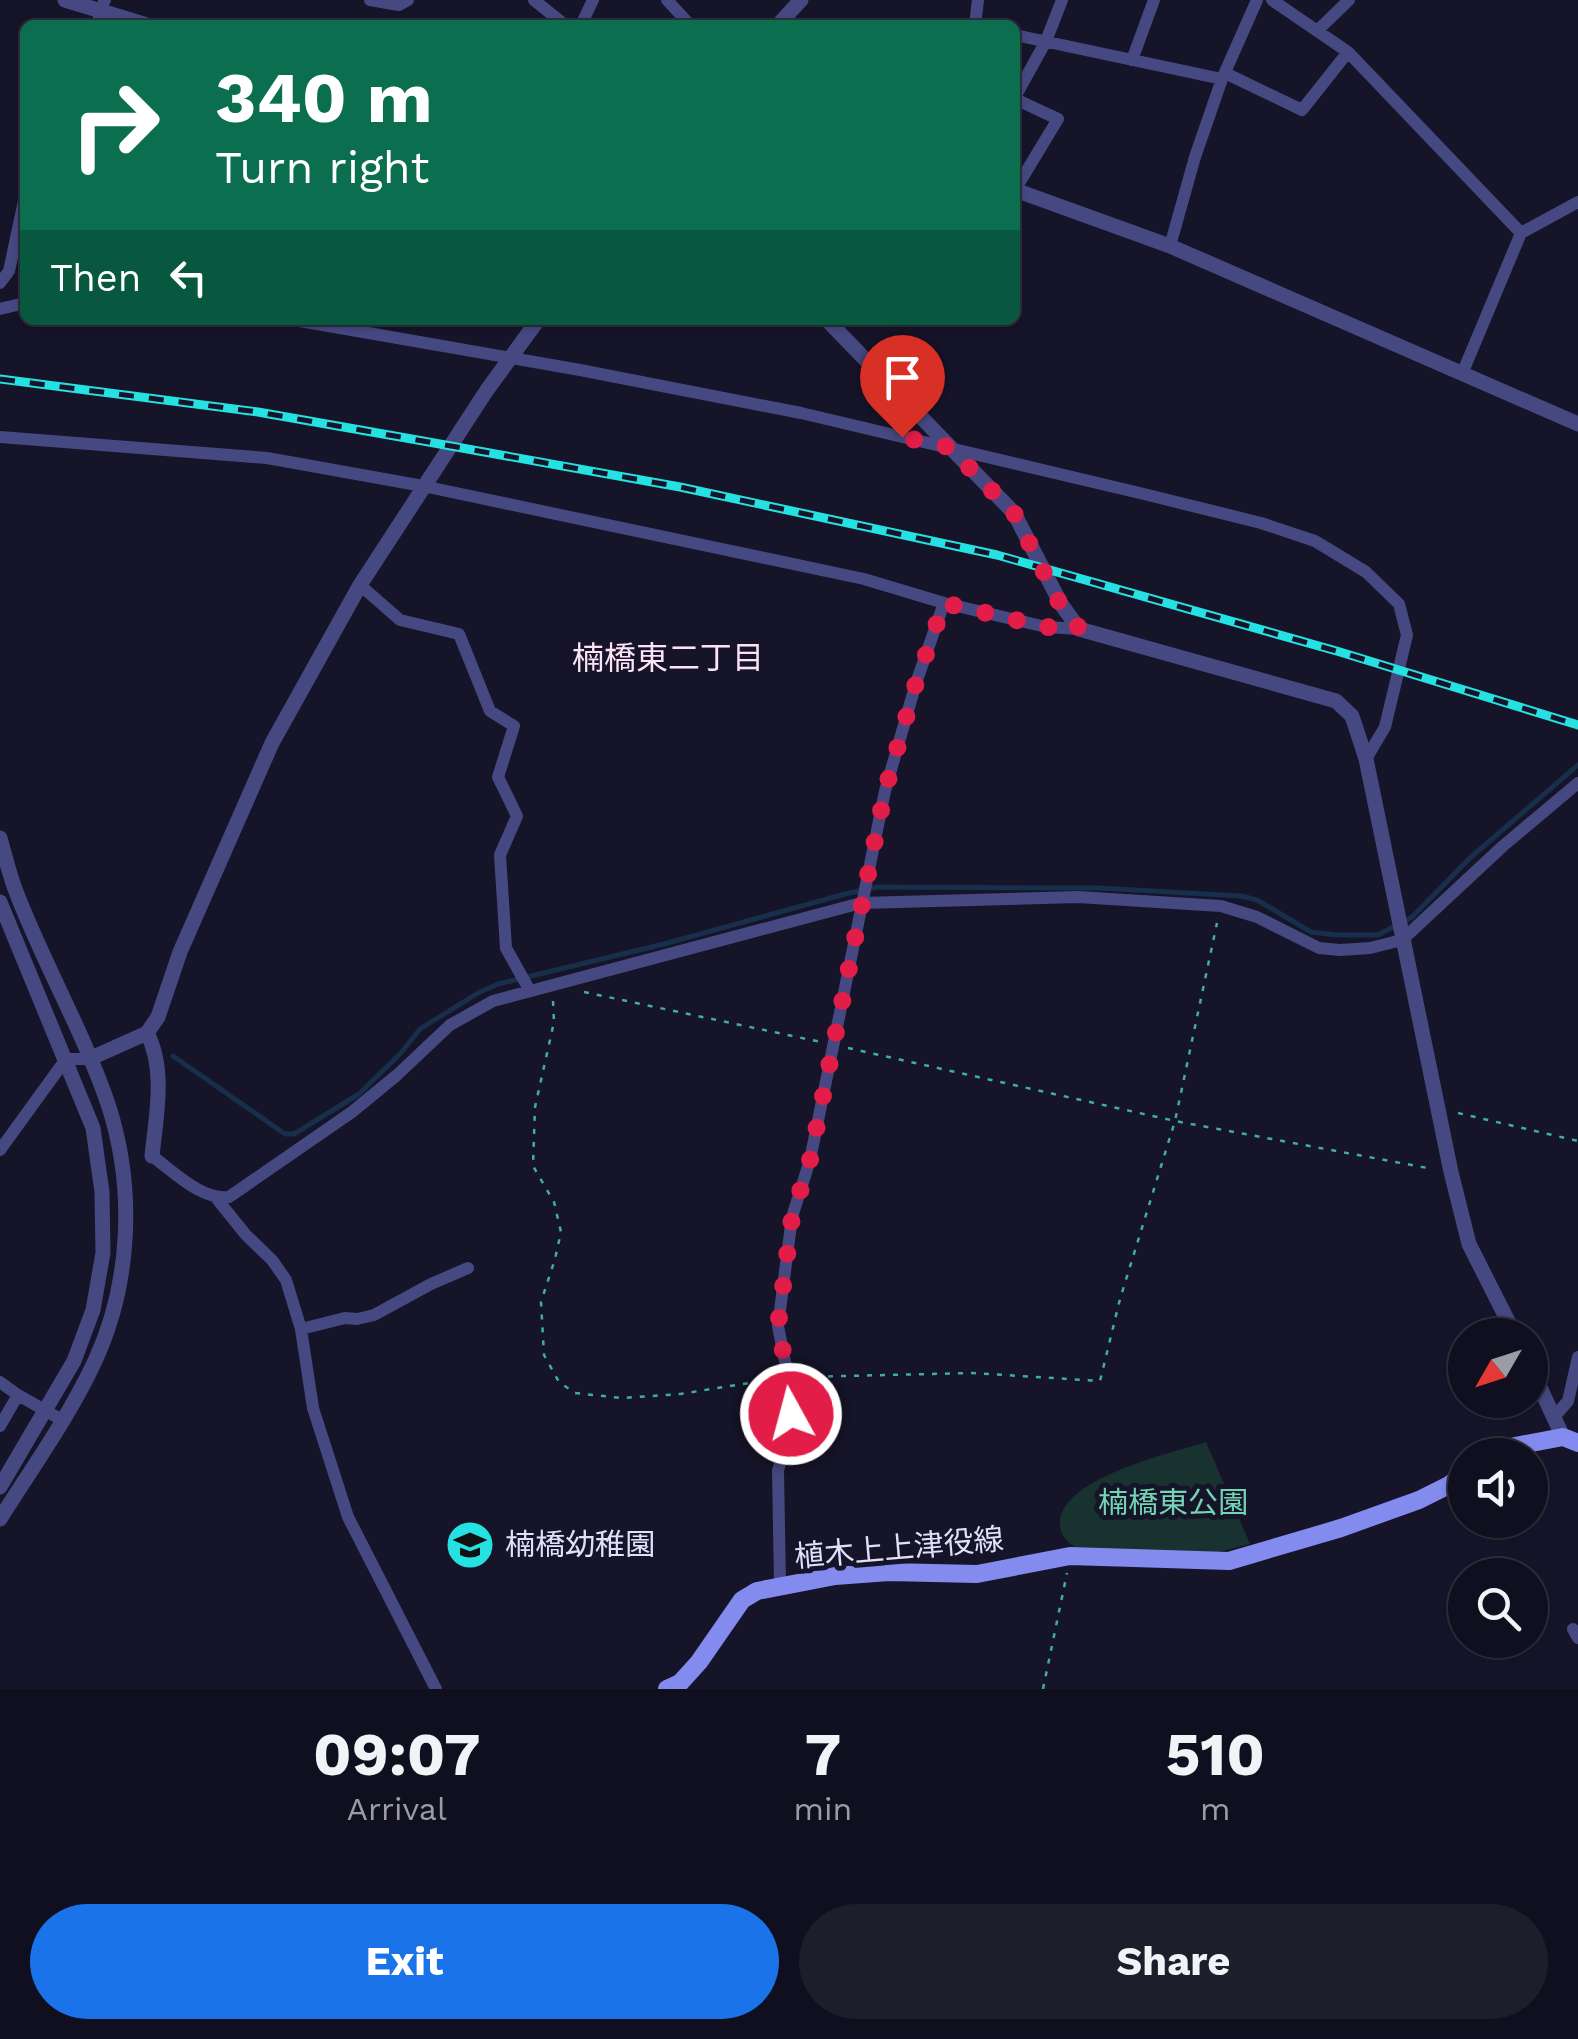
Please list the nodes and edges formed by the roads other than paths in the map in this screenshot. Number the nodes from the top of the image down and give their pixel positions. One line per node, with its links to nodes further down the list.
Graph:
1 (65, 0): 13 (street)
2 (370, 0): 12 (street)
3 (408, 0): 12 (street)
4 (534, 0): 15 (street)
5 (667, 0): 16 (street)
6 (800, 0): 17 (street)
7 (1062, 0): 20 (street)
8 (1154, 0): 22 (street)
9 (1256, 0): 23 (street)
10 (1272, 0): 18 (street)
11 (1349, 0): 18 (street)
12 (386, 1)
13 (101, 12): 14 (street)
14 (129, 20)
15 (559, 20)
16 (685, 20)
17 (782, 20)
18 (1317, 31): 21 (street)
19 (1020, 35): 20 (street)
20 (1046, 41): 22 (street); 24 (street)
21 (1348, 52): 23 (street); 30 (street)
22 (1132, 60): 23 (street)
23 (1224, 76): 31 (street)
24 (1020, 89)
25 (1020, 100): 26 (street)
26 (1020, 182)
27 (1020, 192): 31 (street)
28 (1578, 202): 30 (street)
29 (20, 219): 32 (street)
30 (1521, 233): 37 (street)
31 (1170, 246): 37 (street)
32 (0, 283)
33 (322, 325): 36 (street)
34 (535, 325): 36 (street)
35 (831, 325): 40 (street)
36 (512, 359): 40 (street); 41 (street)
37 (1462, 374): 38 (street)
38 (1578, 424)
39 (0, 437): 41 (street)
40 (949, 447): 44 (street); 45 (street)
41 (423, 486): 42 (street); 43 (street)
42 (360, 585): 51 (street); 52 (street)
43 (944, 603): 44 (street); 49 (street)
44 (1079, 628): 45 (street)
45 (1366, 759): 50 (street)
46 (1578, 783): 50 (street)
47 (0, 838): 54 (street)
48 (0, 902): 53 (street)
49 (861, 903): 50 (street); 51 (street); 73 (street)
50 (1402, 940): 59 (street)
51 (530, 991): 57 (street)
52 (148, 1033): 54 (street); 56 (street)
53 (66, 1059): 54 (street); 55 (street); 65 (street)
54 (89, 1059): 67 (street)
55 (0, 1150)
56 (152, 1156): 57 (street)
57 (217, 1199): 60 (street)
58 (468, 1268): 60 (street)
59 (1507, 1318)
60 (301, 1329): 75 (street)
61 (1578, 1357): 66 (street)
62 (0, 1382): 63 (street)
63 (18, 1395): 65 (street); 68 (street)
64 (1548, 1402): 66 (street)
65 (44, 1411): 67 (street); 71 (street)
66 (1555, 1416): 69 (street)
67 (62, 1420): 72 (street)
68 (0, 1426)
69 (1571, 1440)
70 (1448, 1485): 73 (main road, 植木上上津役線)
71 (0, 1487)
72 (0, 1519)
73 (780, 1585): 74 (main road, 植木上上津役線)
74 (677, 1687)
75 (436, 1689)

